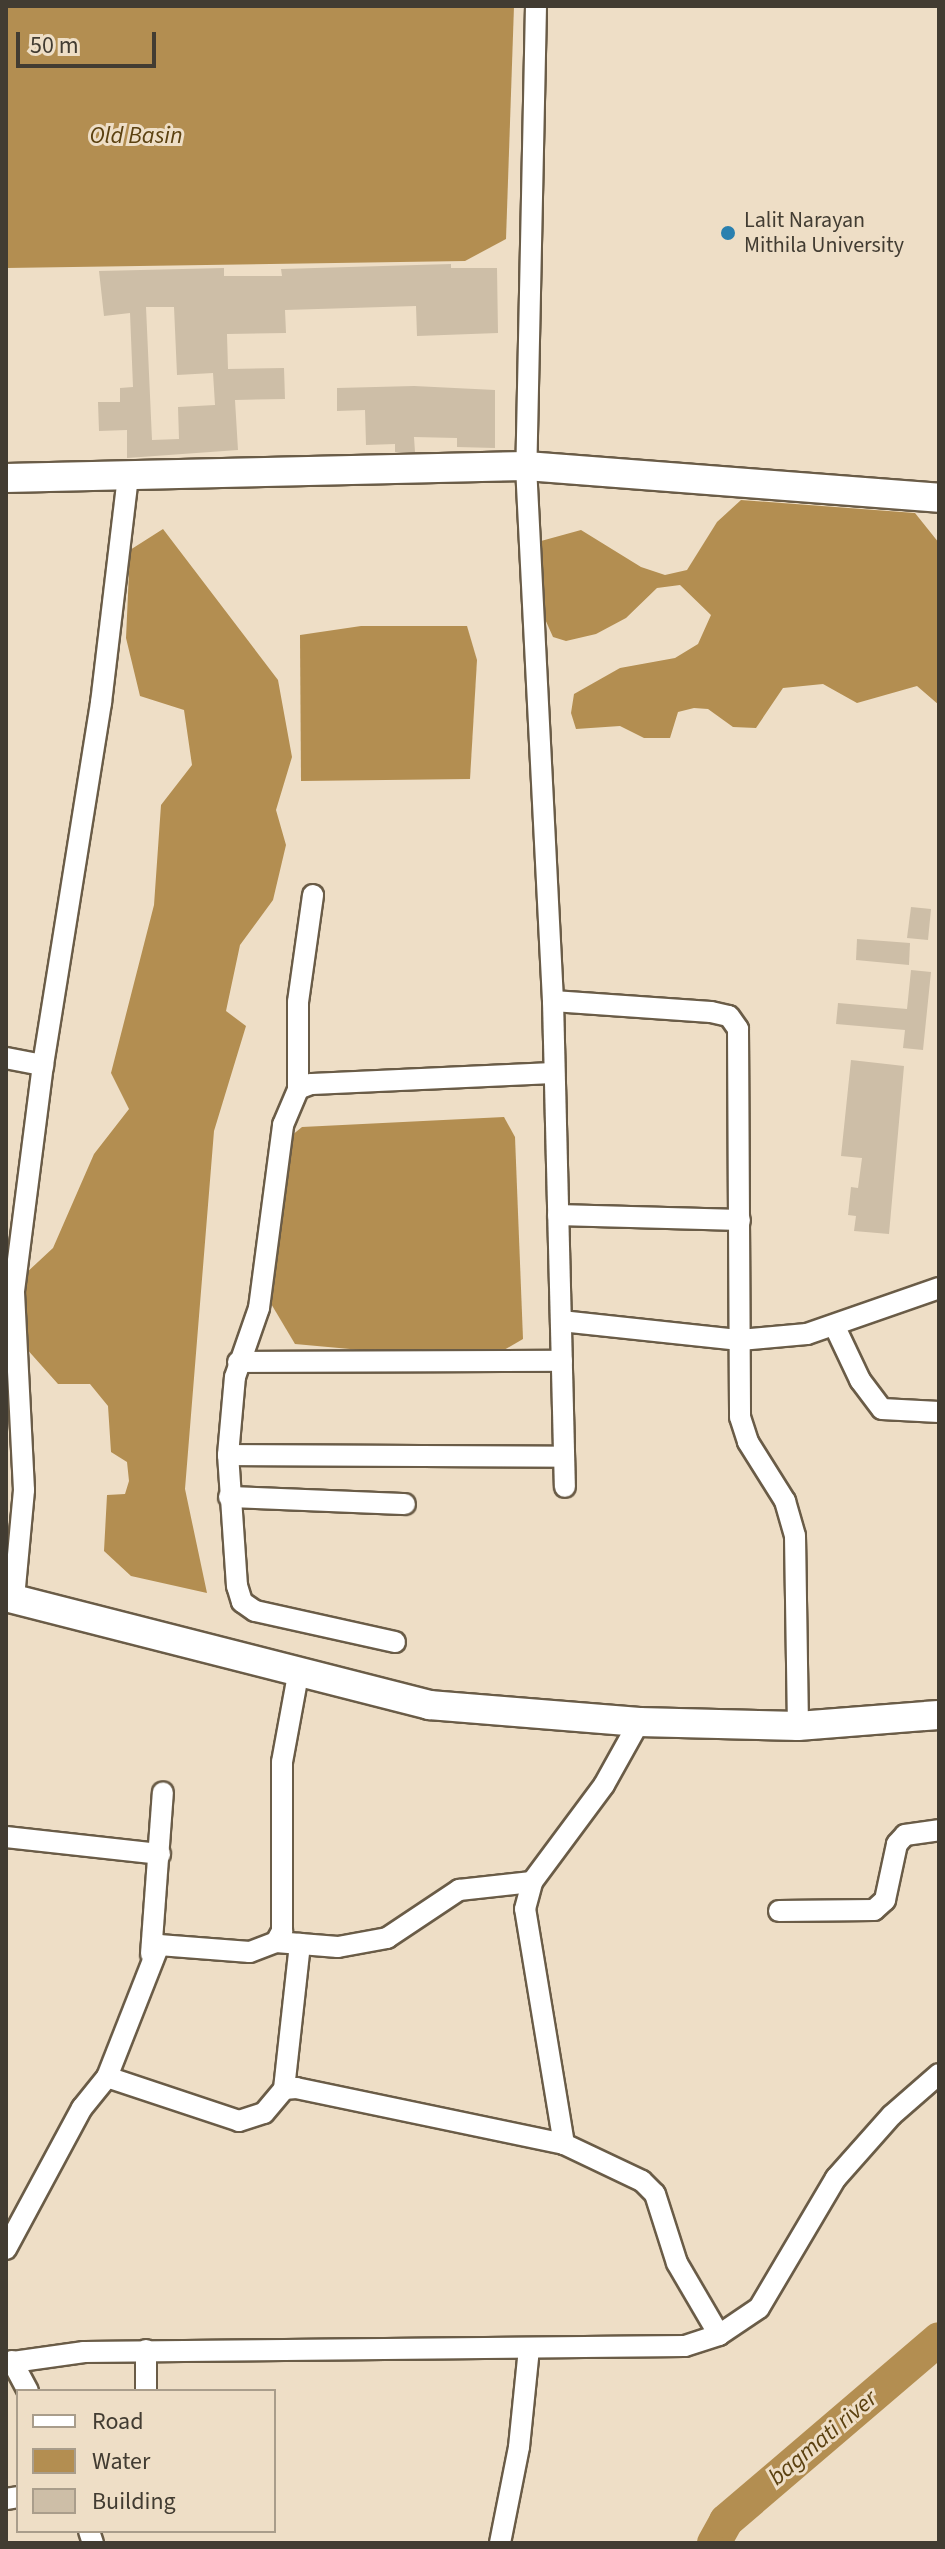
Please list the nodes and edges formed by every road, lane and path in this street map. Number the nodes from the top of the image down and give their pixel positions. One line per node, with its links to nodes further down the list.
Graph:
1 (536, 6): 2 (street)
2 (526, 466): 4 (street); 5 (street); 7 (street)
3 (6, 478): 4 (street)
4 (128, 478): 9 (street)
5 (939, 498)
6 (313, 895): 11 (street)
7 (553, 1001): 10 (street); 13 (street)
8 (6, 1058): 9 (street)
9 (43, 1065): 26 (street)
10 (554, 1073): 11 (street); 12 (street)
11 (298, 1089): 19 (street)
12 (558, 1215): 13 (street); 15 (street)
13 (740, 1220): 17 (street)
14 (939, 1288): 16 (street)
15 (561, 1321): 17 (street); 18 (street)
16 (835, 1327): 17 (street); 20 (street)
17 (740, 1340): 31 (street)
18 (562, 1361): 19 (street); 22 (street)
19 (238, 1362): 21 (street)
20 (939, 1412)
21 (228, 1455): 22 (street); 24 (street)
22 (564, 1457): 23 (street)
23 (565, 1487)
24 (229, 1497): 25 (street); 27 (street)
25 (405, 1504)
26 (10, 1597): 28 (street)
27 (395, 1642)
28 (298, 1675): 30 (street); 38 (street)
29 (939, 1715): 31 (street)
30 (639, 1722): 31 (street); 36 (street)
31 (798, 1726)
32 (163, 1792): 35 (street)
33 (939, 1830): 37 (street)
34 (6, 1837): 35 (street)
35 (160, 1854): 40 (street)
36 (532, 1882): 39 (street); 44 (street)
37 (779, 1911)
38 (276, 1942): 39 (street); 40 (street)
39 (300, 1944): 43 (street)
40 (151, 1954): 42 (street)
41 (939, 2074): 46 (street)
42 (107, 2077): 43 (street); 45 (street)
43 (284, 2089): 44 (street)
44 (564, 2144): 46 (street)
45 (6, 2249)
46 (719, 2335): 47 (street)
47 (529, 2349): 48 (street); 52 (street)
48 (146, 2350): 49 (street); 51 (street)
49 (9, 2362): 50 (street)
50 (27, 2389)
51 (146, 2389)
52 (500, 2543)

